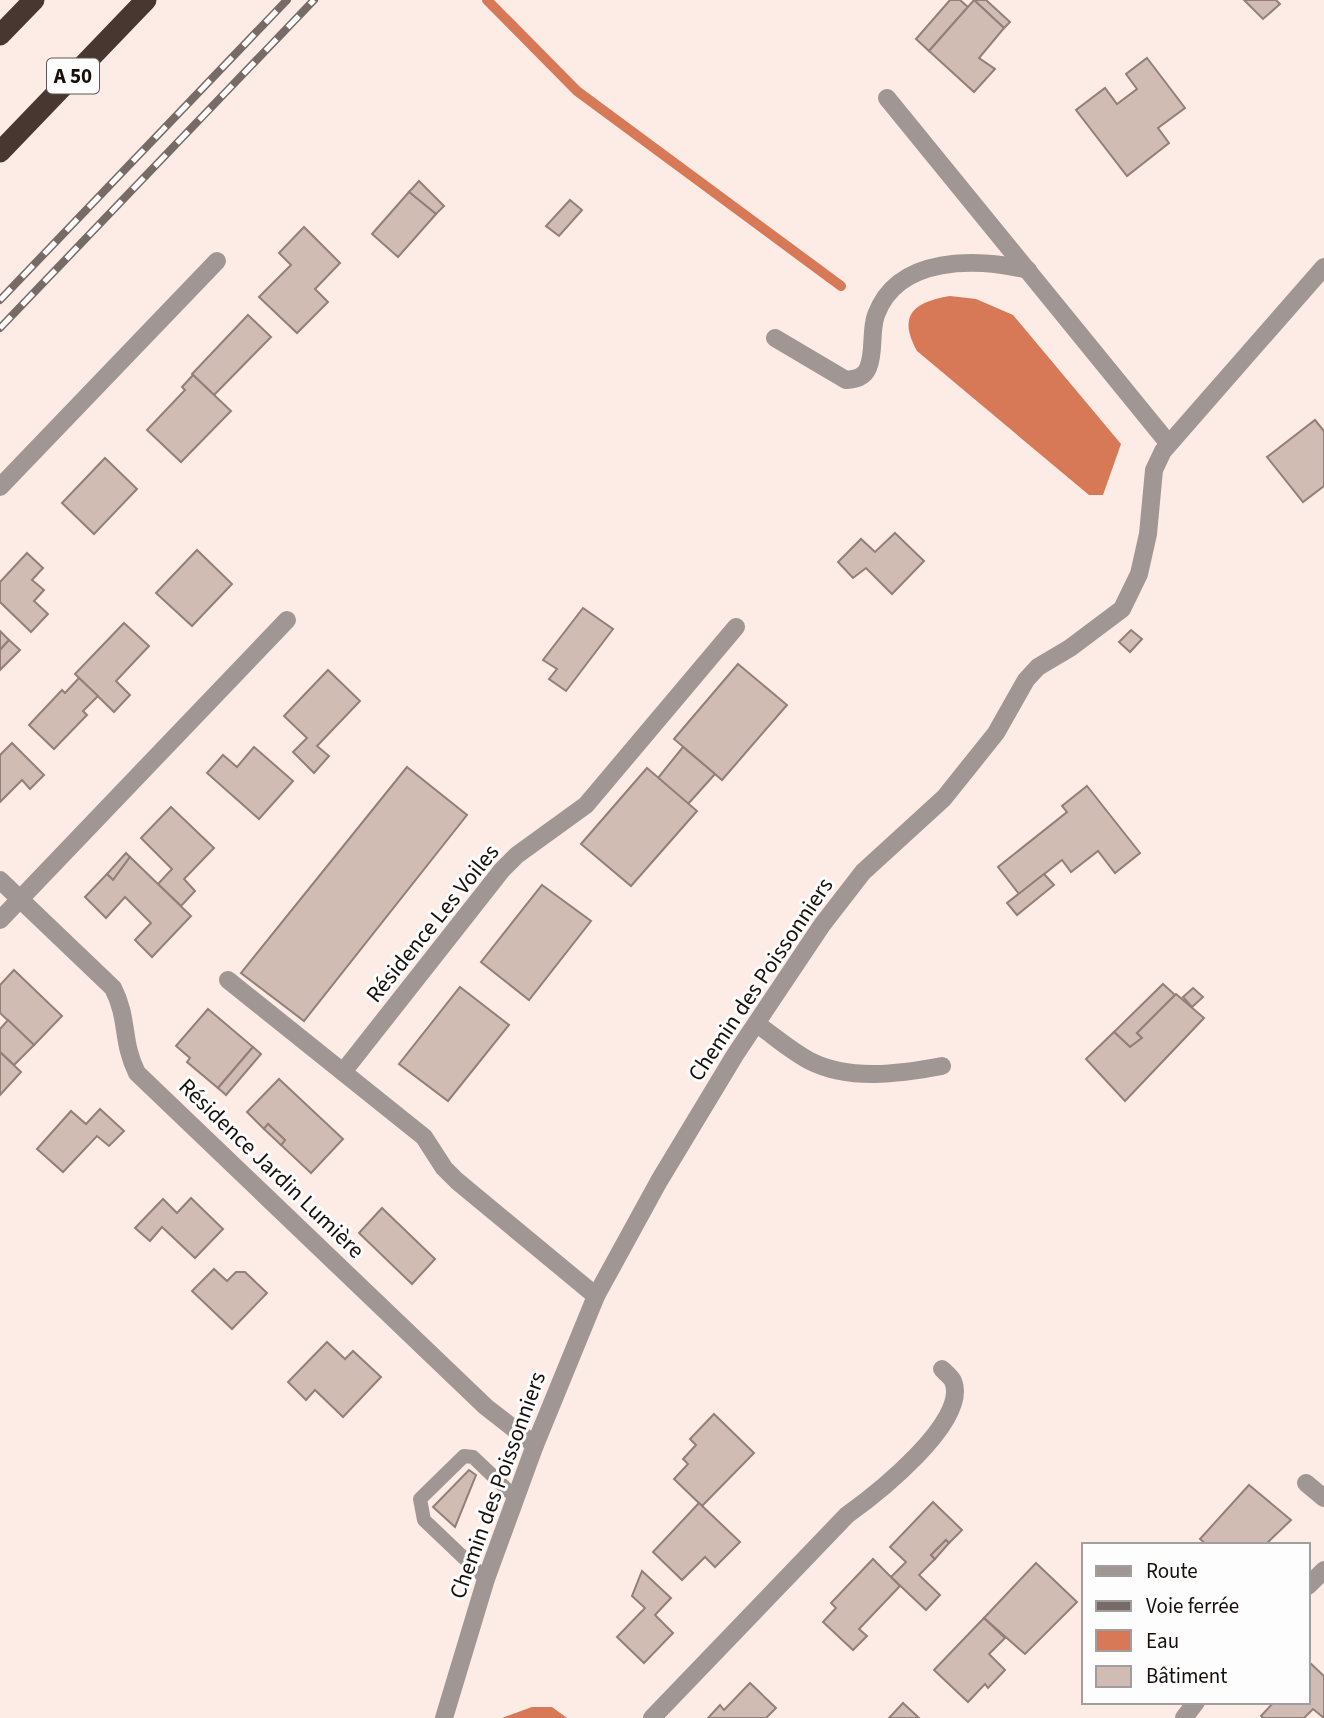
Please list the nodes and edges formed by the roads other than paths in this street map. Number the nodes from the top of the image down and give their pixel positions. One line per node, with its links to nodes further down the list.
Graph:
1 (34, 0): 3 (highway)
2 (146, 0): 5 (highway, A 50)
3 (0, 35)
4 (887, 98): 8 (street)
5 (0, 152)
6 (217, 261): 11 (street)
7 (1324, 267): 10 (street, Chemin des Poissonniers)
8 (1028, 270): 9 (street); 10 (street)
9 (775, 338)
10 (1169, 444): 18 (street, Chemin des Poissonniers)
11 (0, 487)
12 (287, 620): 15 (street)
13 (736, 627): 20 (street, Résidence Les Voiles)
14 (0, 880): 15 (street, Résidence Jardin Lumière)
15 (20, 900): 16 (street); 23 (street, Résidence Jardin Lumière)
16 (0, 920)
17 (228, 980): 20 (street)
18 (757, 1024): 19 (street); 21 (street, Chemin des Poissonniers)
19 (942, 1066)
20 (343, 1072): 21 (street)
21 (596, 1296): 23 (street, Chemin des Poissonniers)
22 (942, 1369): 31 (street)
23 (534, 1445): 25 (street, Chemin des Poissonniers)
24 (1306, 1483): 26 (street)
25 (516, 1498): 28 (street, Chemin des Poissonniers); 28 (lane)
26 (1324, 1498)
27 (1324, 1570): 29 (street)
28 (486, 1579): 30 (street, Chemin des Poissonniers)
29 (1310, 1584)
30 (444, 1718)
31 (652, 1718)

